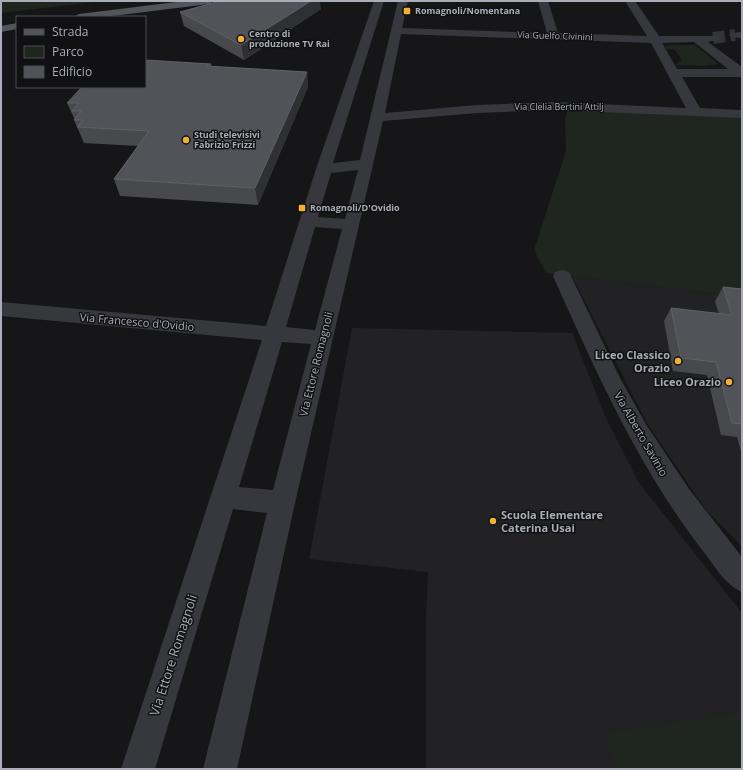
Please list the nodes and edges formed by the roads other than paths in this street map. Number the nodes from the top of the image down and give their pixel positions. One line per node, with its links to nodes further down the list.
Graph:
1 (209, 1): 6 (main road)
2 (379, 1): 16 (street, Via Ettore Romagnoli)
3 (403, 1): 9 (street, Via Ettore Romagnoli)
4 (543, 1): 10 (street)
5 (630, 1): 13 (street)
6 (87, 16)
7 (16, 26): 8 (main road)
8 (1, 29)
9 (397, 31): 10 (street, Via Guelfo Civinini); 17 (street, Via Ettore Romagnoli)
10 (553, 36): 13 (street, Via Guelfo Civinini)
11 (713, 38): 12 (street, Via Guelfo Civinini)
12 (697, 39): 13 (street, Via Guelfo Civinini); 15 (street)
13 (654, 40): 14 (street)
14 (674, 73): 15 (street); 18 (street)
15 (742, 73)
16 (351, 91): 17 (street); 22 (street, Via Ettore Romagnoli)
17 (382, 93): 20 (street, Via Ettore Romagnoli)
18 (696, 113): 19 (street, Via Clelia Bertini Attilj); 20 (street, Via Clelia Bertini Attilj)
19 (742, 114)
20 (376, 118): 21 (street, Via Ettore Romagnoli)
21 (367, 164): 22 (street); 24 (street, Via Ettore Romagnoli)
22 (324, 169): 23 (street, Via Ettore Romagnoli)
23 (308, 222): 24 (street); 27 (street, Via Ettore Romagnoli)
24 (352, 224): 28 (street, Via Ettore Romagnoli)
25 (562, 276): 31 (street, Via Alberto Savinio)
26 (1, 309): 27 (street, Via Francesco d'Ovidio)
27 (274, 334): 28 (street, Via Francesco d'Ovidio); 29 (street, Via Ettore Romagnoli)
28 (322, 338): 30 (street, Via Ettore Romagnoli)
29 (224, 497): 30 (street); 32 (street, Via Ettore Romagnoli)
30 (282, 503): 33 (street, Via Ettore Romagnoli)
31 (742, 578)
32 (138, 769)
33 (220, 769)

